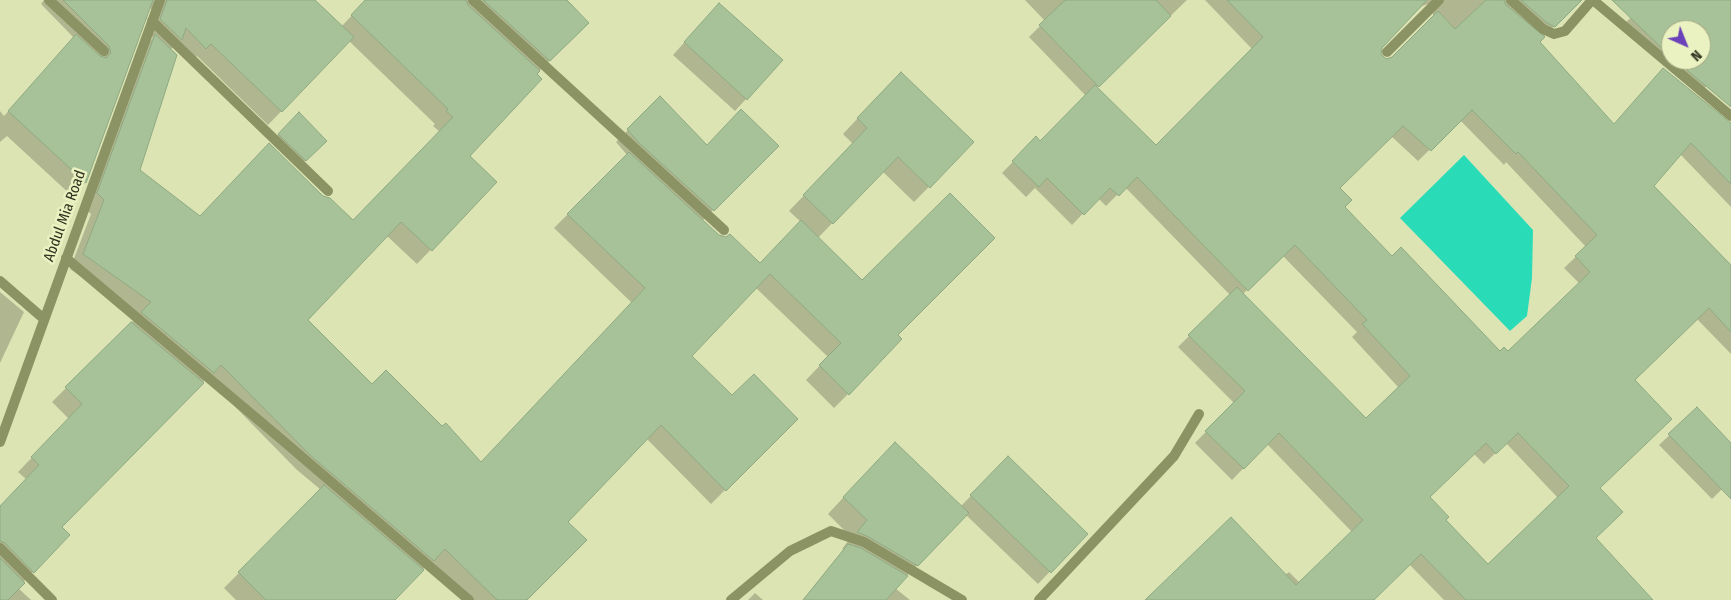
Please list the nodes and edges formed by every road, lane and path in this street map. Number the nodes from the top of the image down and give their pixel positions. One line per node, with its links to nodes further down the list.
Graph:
1 (49, 0): 8 (street)
2 (160, 0): 7 (street, Abdul Mia Road)
3 (473, 0): 12 (street)
4 (1440, 0): 9 (street)
5 (1511, 0): 6 (street)
6 (1593, 0): 10 (street)
7 (152, 21): 11 (street); 13 (street, Abdul Mia Road)
8 (104, 51)
9 (1387, 52)
10 (1731, 116)
11 (328, 191)
12 (724, 230)
13 (66, 258): 15 (street, Abdul Mia Road); 20 (street)
14 (0, 280): 15 (street)
15 (44, 319): 17 (street, Abdul Mia Road)
16 (1199, 414): 23 (street)
17 (0, 442)
18 (0, 548): 19 (street)
19 (52, 600)
20 (469, 600)
21 (731, 600): 22 (street)
22 (962, 600)
23 (1039, 600)

